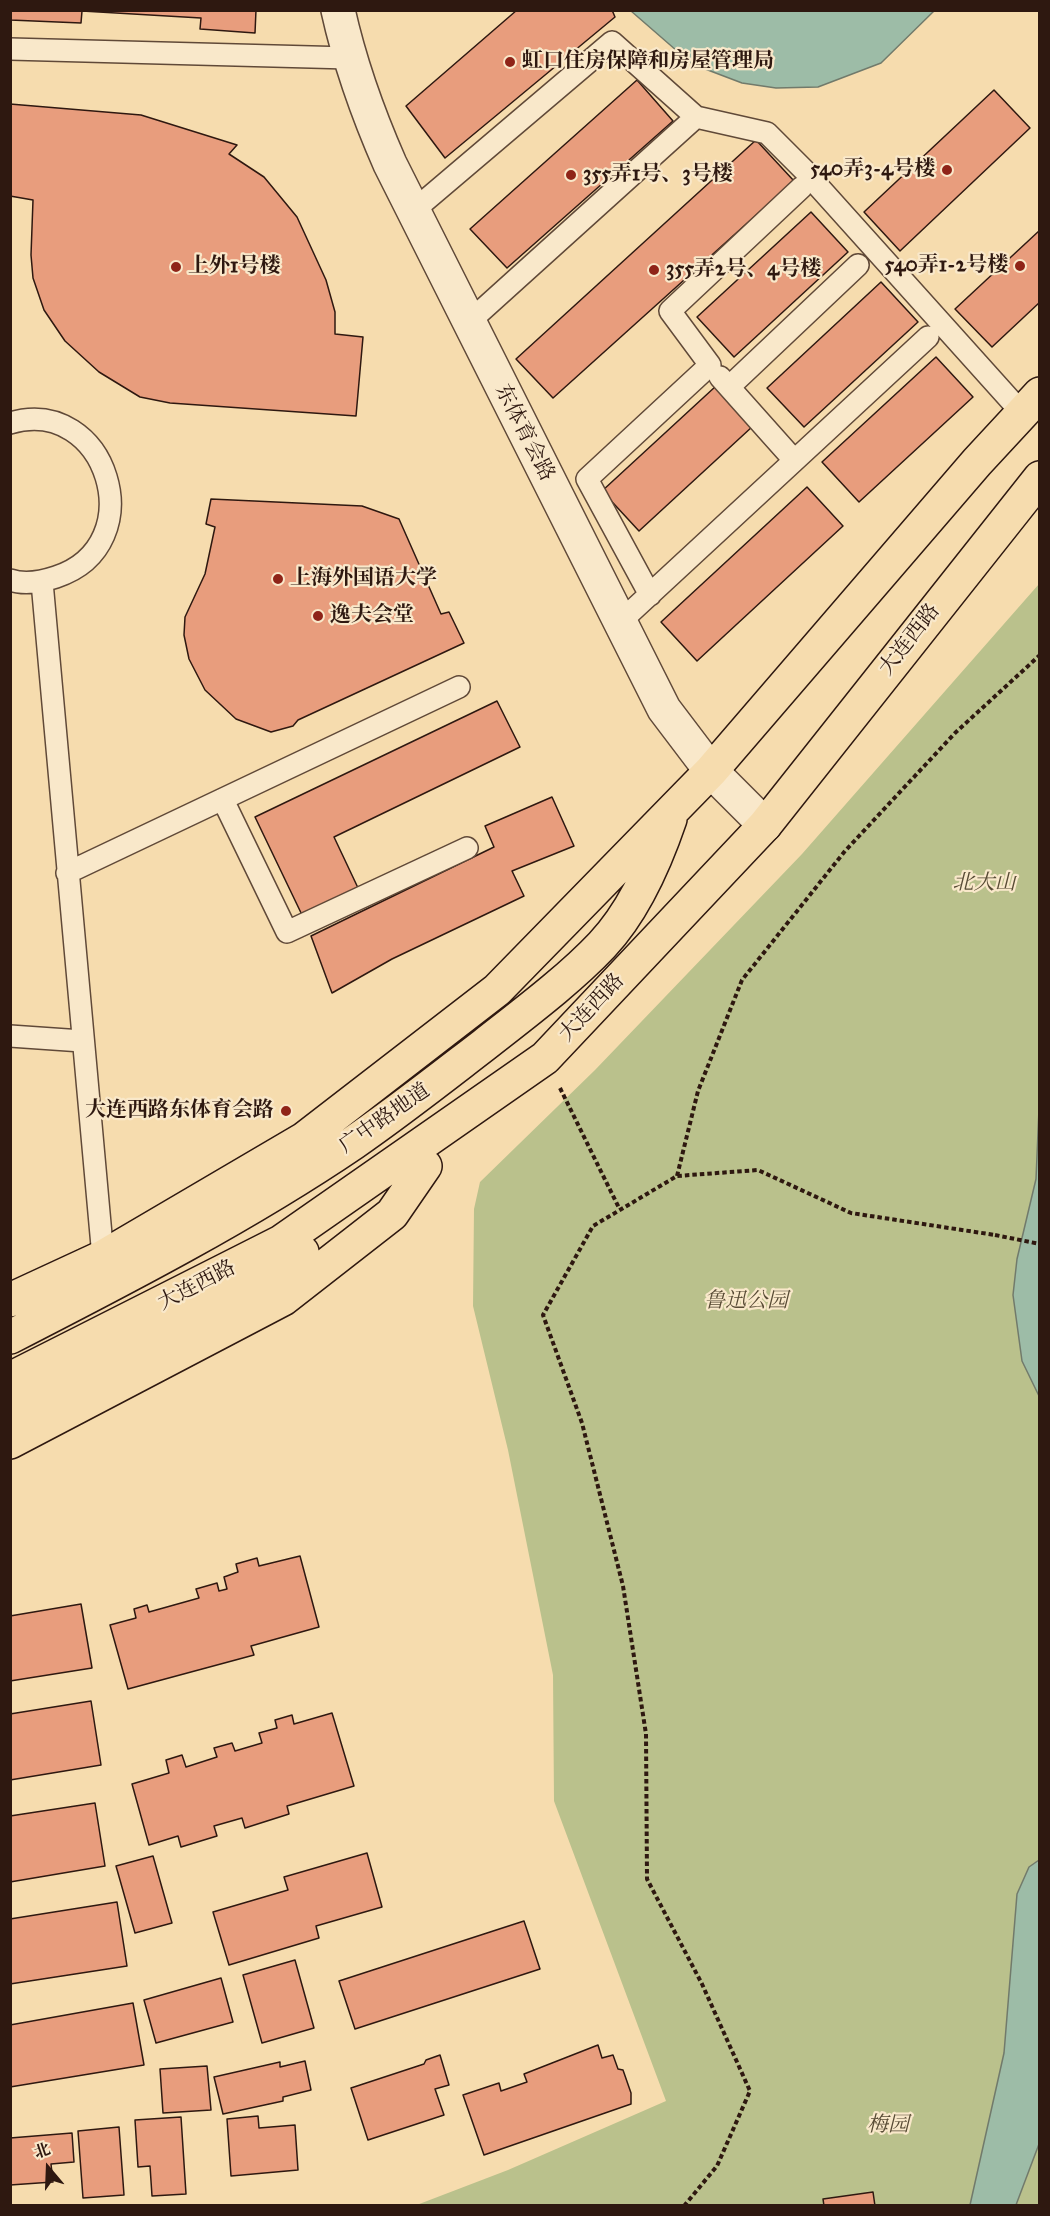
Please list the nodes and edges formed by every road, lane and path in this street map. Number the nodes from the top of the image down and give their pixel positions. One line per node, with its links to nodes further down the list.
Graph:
1 (338, 10): 3 (street, 东体育会路)
2 (10, 49): 3 (lane)
3 (349, 58): 6 (street, 东体育会路)
4 (696, 117): 5 (lane); 6 (lane); 8 (lane)
5 (809, 182): 10 (lane); 12 (lane)
6 (413, 211): 8 (street, 东体育会路)
7 (858, 265): 11 (lane)
8 (469, 322): 19 (street, 东体育会路)
9 (928, 337): 14 (lane)
10 (710, 365): 11 (lane); 18 (lane)
11 (729, 387): 14 (lane)
12 (1031, 404): 22 (main road)
13 (10, 423): 17 (lane)
14 (794, 460): 18 (lane)
15 (1040, 478): 25 (main road, 大连西路)
16 (10, 580): 17 (lane)
17 (42, 582): 27 (lane)
18 (650, 595): 19 (lane)
19 (620, 622): 22 (street, 东体育会路)
20 (1040, 655): 32 (path)
21 (459, 687): 23 (lane)
22 (711, 771): 24 (main road); 25 (street, 东体育会路)
23 (223, 800): 26 (lane); 27 (lane)
24 (674, 808): 35 (main road); 37 (main road, 广中路地道)
25 (765, 825): 30 (main road, 大连西路)
26 (467, 848)
27 (67, 873): 29 (lane)
28 (10, 1036): 29 (lane)
29 (82, 1041): 35 (lane)
30 (544, 1058): 31 (main road); 33 (path); 38 (main road, 大连西路)
31 (425, 1166): 39 (main road); 40 (main road)
32 (677, 1176): 33 (path); 34 (path, bridge)
33 (619, 1208): 41 (path)
34 (1040, 1244)
35 (103, 1257): 36 (main road)
36 (10, 1300)
37 (10, 1337)
38 (10, 1379)
39 (10, 1410)
40 (10, 1443)
41 (684, 2205)

